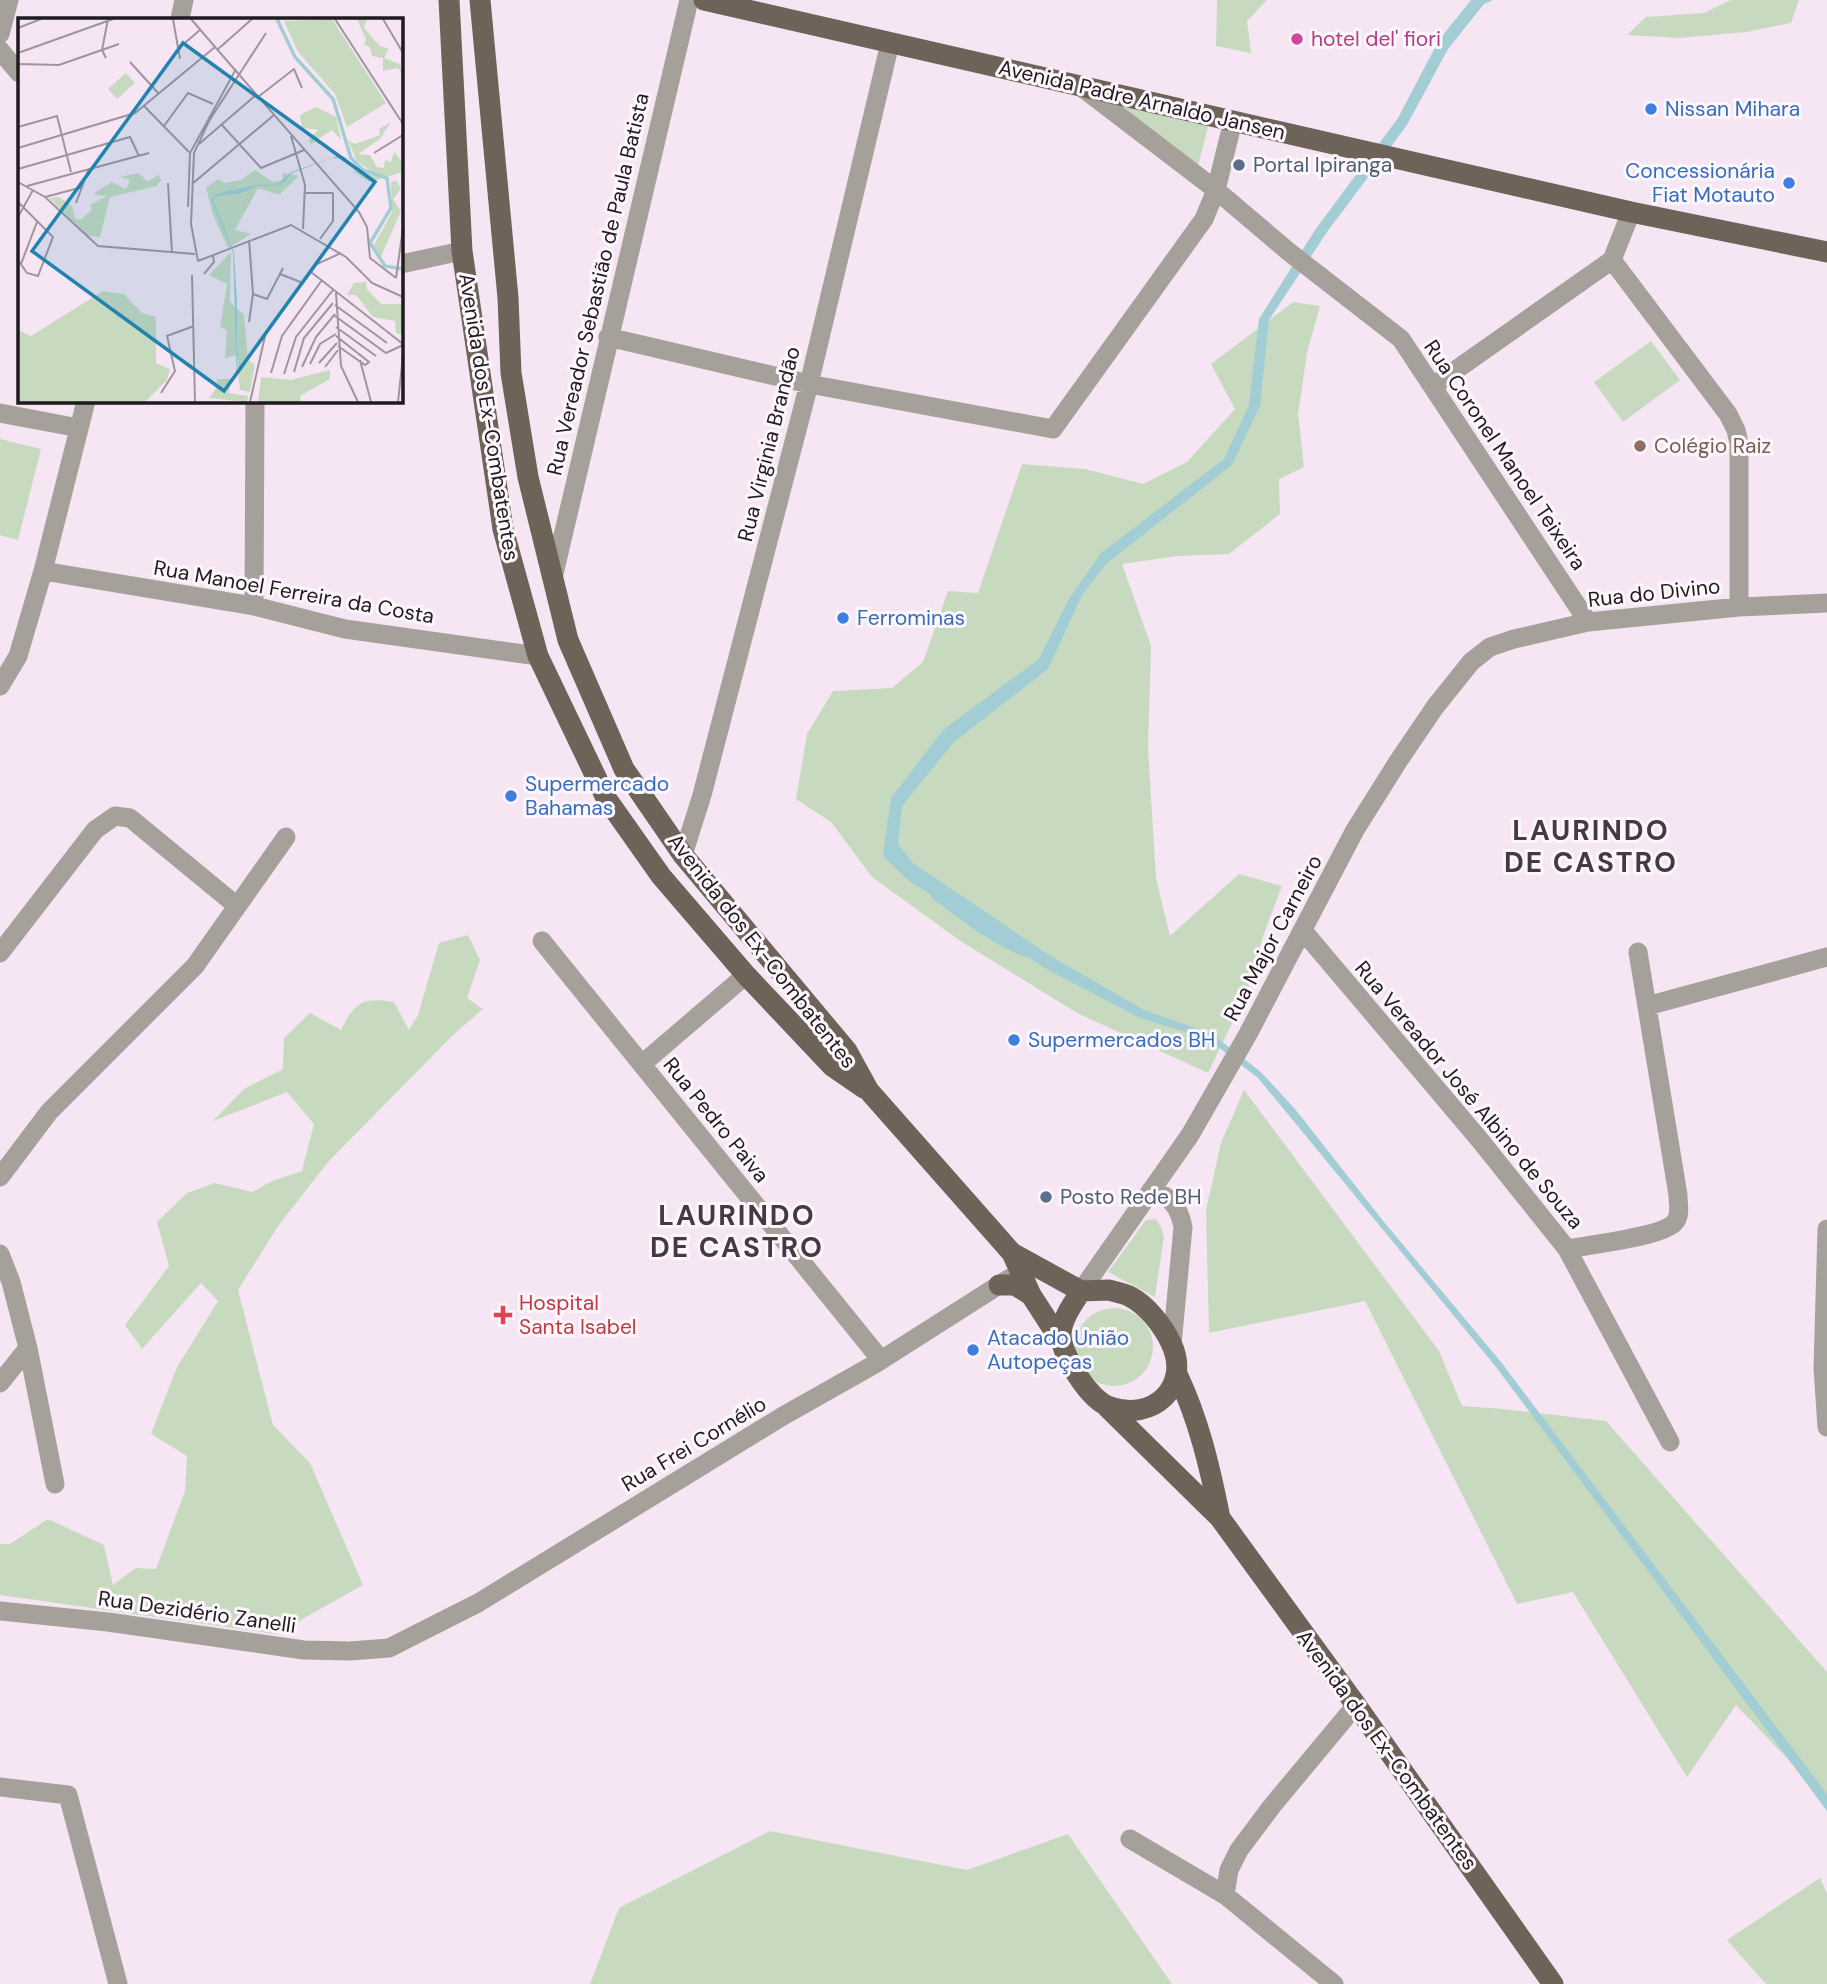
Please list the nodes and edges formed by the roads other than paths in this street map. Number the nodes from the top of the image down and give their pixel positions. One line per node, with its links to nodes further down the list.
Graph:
1 (9, 0): 7 (street)
2 (184, 0): 6 (street)
3 (449, 0): 15 (main road, Avenida dos Ex-Combatentes)
4 (480, 0): 27 (main road, Avenida dos Ex-Combatentes)
5 (702, 0): 8 (main road, Avenida Padre Arnaldo Jansen); 19 (street, Rua Vereador Sebastião de Paula Batista)
6 (180, 18)
7 (0, 34)
8 (890, 43): 11 (main road, Avenida Padre Arnaldo Jansen); 20 (street, Rua Virginia Brandão)
9 (0, 50): 10 (street)
10 (18, 72)
11 (1079, 85): 12 (main road, Avenida Padre Arnaldo Jansen); 13 (street, Rua Coronel Manoel Teixeira)
12 (1233, 121): 13 (street); 14 (main road, Avenida Padre Arnaldo Jansen)
13 (1216, 190): 20 (street); 21 (street, Rua Coronel Manoel Teixeira)
14 (1631, 212): 16 (main road, Avenida Padre Arnaldo Jansen); 17 (street)
15 (462, 251): 18 (street); 33 (main road, Avenida dos Ex-Combatentes)
16 (1827, 252)
17 (1612, 260): 21 (street); 30 (street)
18 (402, 264)
19 (608, 337): 20 (street); 27 (street, Rua Vereador Sebastião de Paula Batista)
20 (809, 384): 36 (street, Rua Virginia Brandão)
21 (1433, 386): 31 (street, Rua Coronel Manoel Teixeira)
22 (86, 402): 25 (street)
23 (255, 402): 29 (street)
24 (0, 413): 25 (street)
25 (79, 428): 26 (street)
26 (43, 571): 29 (street, Rua Manoel Ferreira da Costa); 34 (street)
27 (552, 579): 36 (main road, Avenida dos Ex-Combatentes)
28 (1827, 603): 30 (street, Rua do Divino)
29 (254, 606): 33 (street, Rua Manoel Ferreira da Costa)
30 (1739, 607): 31 (street, Rua do Divino)
31 (1588, 622): 32 (street, Rua do Divino)
32 (1490, 648): 38 (street, Rua Major Carneiro)
33 (538, 656): 43 (main road, Avenida dos Ex-Combatentes)
34 (0, 686)
35 (286, 837): 37 (street)
36 (683, 855): 46 (main road, Avenida dos Ex-Combatentes)
37 (237, 906): 41 (street); 47 (street)
38 (1304, 932): 48 (street, Rua Major Carneiro); 50 (street, Rua Vereador José Albino de Souza)
39 (542, 941): 45 (street, Rua Pedro Paiva)
40 (1638, 952): 44 (street)
41 (0, 953)
42 (1827, 957): 44 (street)
43 (746, 975): 45 (street); 46 (main road, Avenida dos Ex-Combatentes)
44 (1647, 1006): 50 (street)
45 (642, 1064): 59 (street, Rua Pedro Paiva)
46 (869, 1091): 52 (main road, Avenida dos Ex-Combatentes)
47 (0, 1177)
48 (1151, 1190): 54 (street, Rua Major Carneiro); 57 (street)
49 (1827, 1229): 63 (street)
50 (1567, 1249): 64 (street, Rua Vereador José Albino de Souza)
51 (0, 1254): 58 (street)
52 (1020, 1263): 53 (street, Rua Frei Cornélio); 54 (main road, Avenida dos Ex-Combatentes); 55 (main road, Avenida dos Ex-Combatentes)
53 (999, 1285): 55 (main road); 59 (street, Rua Frei Cornélio)
54 (1081, 1291): 56 (main road); 57 (main road)
55 (1031, 1295): 56 (main road, Avenida dos Ex-Combatentes)
56 (1062, 1343): 62 (main road)
57 (1172, 1345): 60 (main road)
58 (28, 1348): 61 (street); 65 (street)
59 (881, 1360): 68 (street, Rua Frei Cornélio)
60 (1177, 1374): 62 (main road); 66 (main road, Avenida dos Ex-Combatentes)
61 (0, 1384)
62 (1107, 1406): 66 (main road, Avenida dos Ex-Combatentes)
63 (1827, 1427)
64 (1670, 1442)
65 (55, 1485)
66 (1220, 1518): 69 (main road, Avenida dos Ex-Combatentes)
67 (0, 1611): 68 (street, Rua Dezidério Zanelli)
68 (389, 1648)
69 (1356, 1705): 72 (street); 75 (main road, Avenida dos Ex-Combatentes)
70 (0, 1787): 73 (street)
71 (1130, 1839): 72 (street)
72 (1225, 1895): 74 (street)
73 (118, 1984)
74 (1334, 1984)
75 (1553, 1984)

